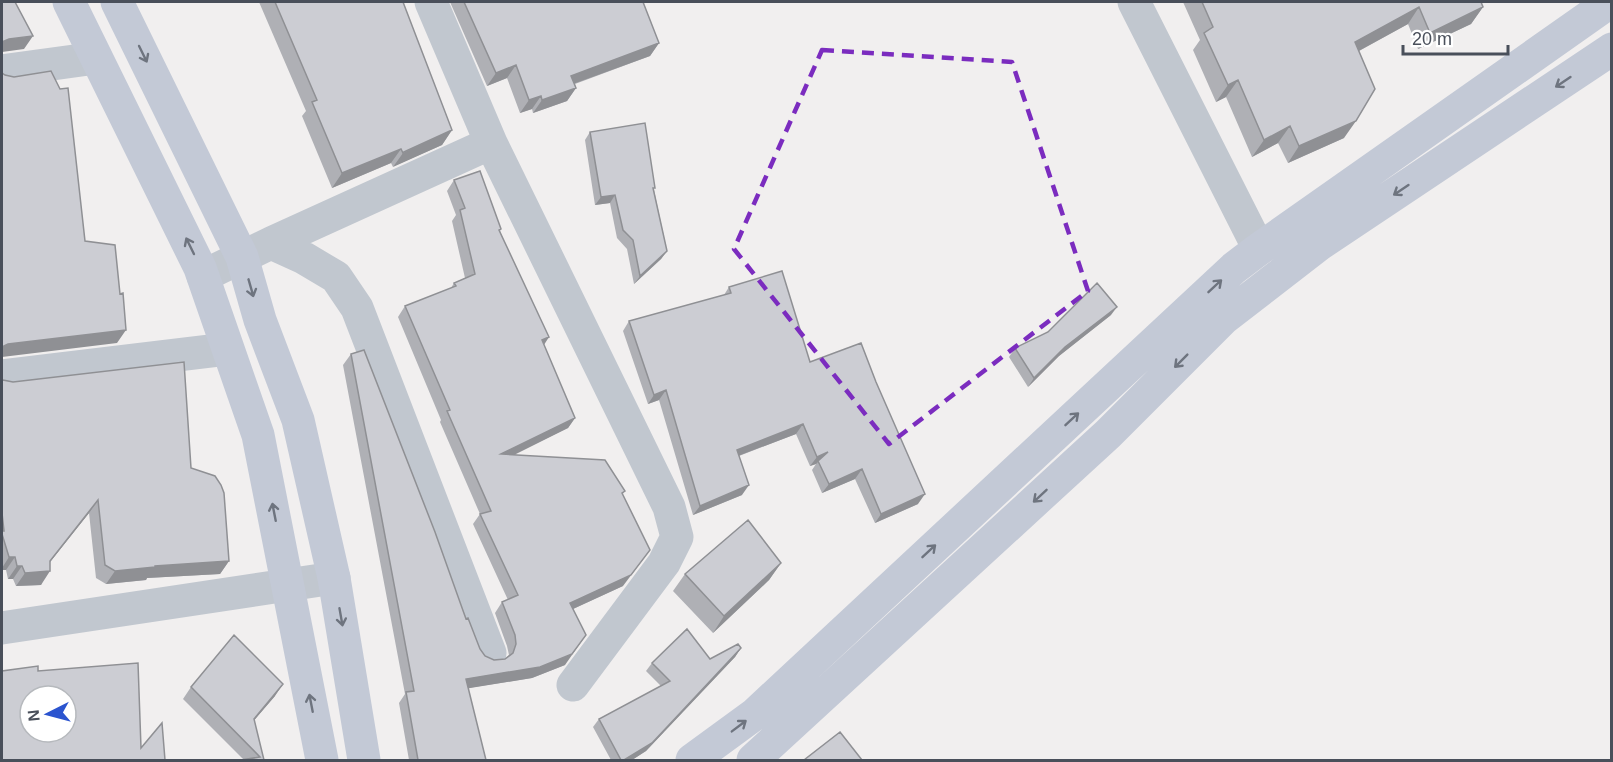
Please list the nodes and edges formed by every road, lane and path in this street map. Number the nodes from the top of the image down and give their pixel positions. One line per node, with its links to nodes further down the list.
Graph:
1 (69, 2): 7 (main road)
2 (117, 2): 12 (main road, one-way to 12)
3 (430, 2): 9 (street)
4 (1134, 2): 10 (street)
5 (1610, 2): 10 (main road)
6 (1611, 49): 13 (main road, one-way to 13)
7 (96, 58): 8 (street); 14 (main road, one-way to 7)
8 (2, 71)
9 (491, 143): 11 (street); 23 (street)
10 (1268, 242): 13 (main road); 17 (main road, one-way to 10)
11 (271, 243): 12 (street); 22 (street)
12 (242, 257): 14 (street); 18 (main road, one-way to 18)
13 (1296, 263): 20 (main road, one-way to 20)
14 (203, 276): 15 (main road)
15 (227, 349): 16 (street); 19 (main road, one-way to 15)
16 (2, 376)
17 (905, 574): 20 (main road); 26 (main road, one-way to 17)
18 (334, 578): 19 (street); 25 (main road, one-way to 25)
19 (288, 584): 21 (street); 24 (main road, one-way to 19)
20 (924, 603): 27 (main road)
21 (2, 628)
22 (490, 653)
23 (573, 685)
24 (322, 760)
25 (364, 760)
26 (692, 760)
27 (753, 760)

